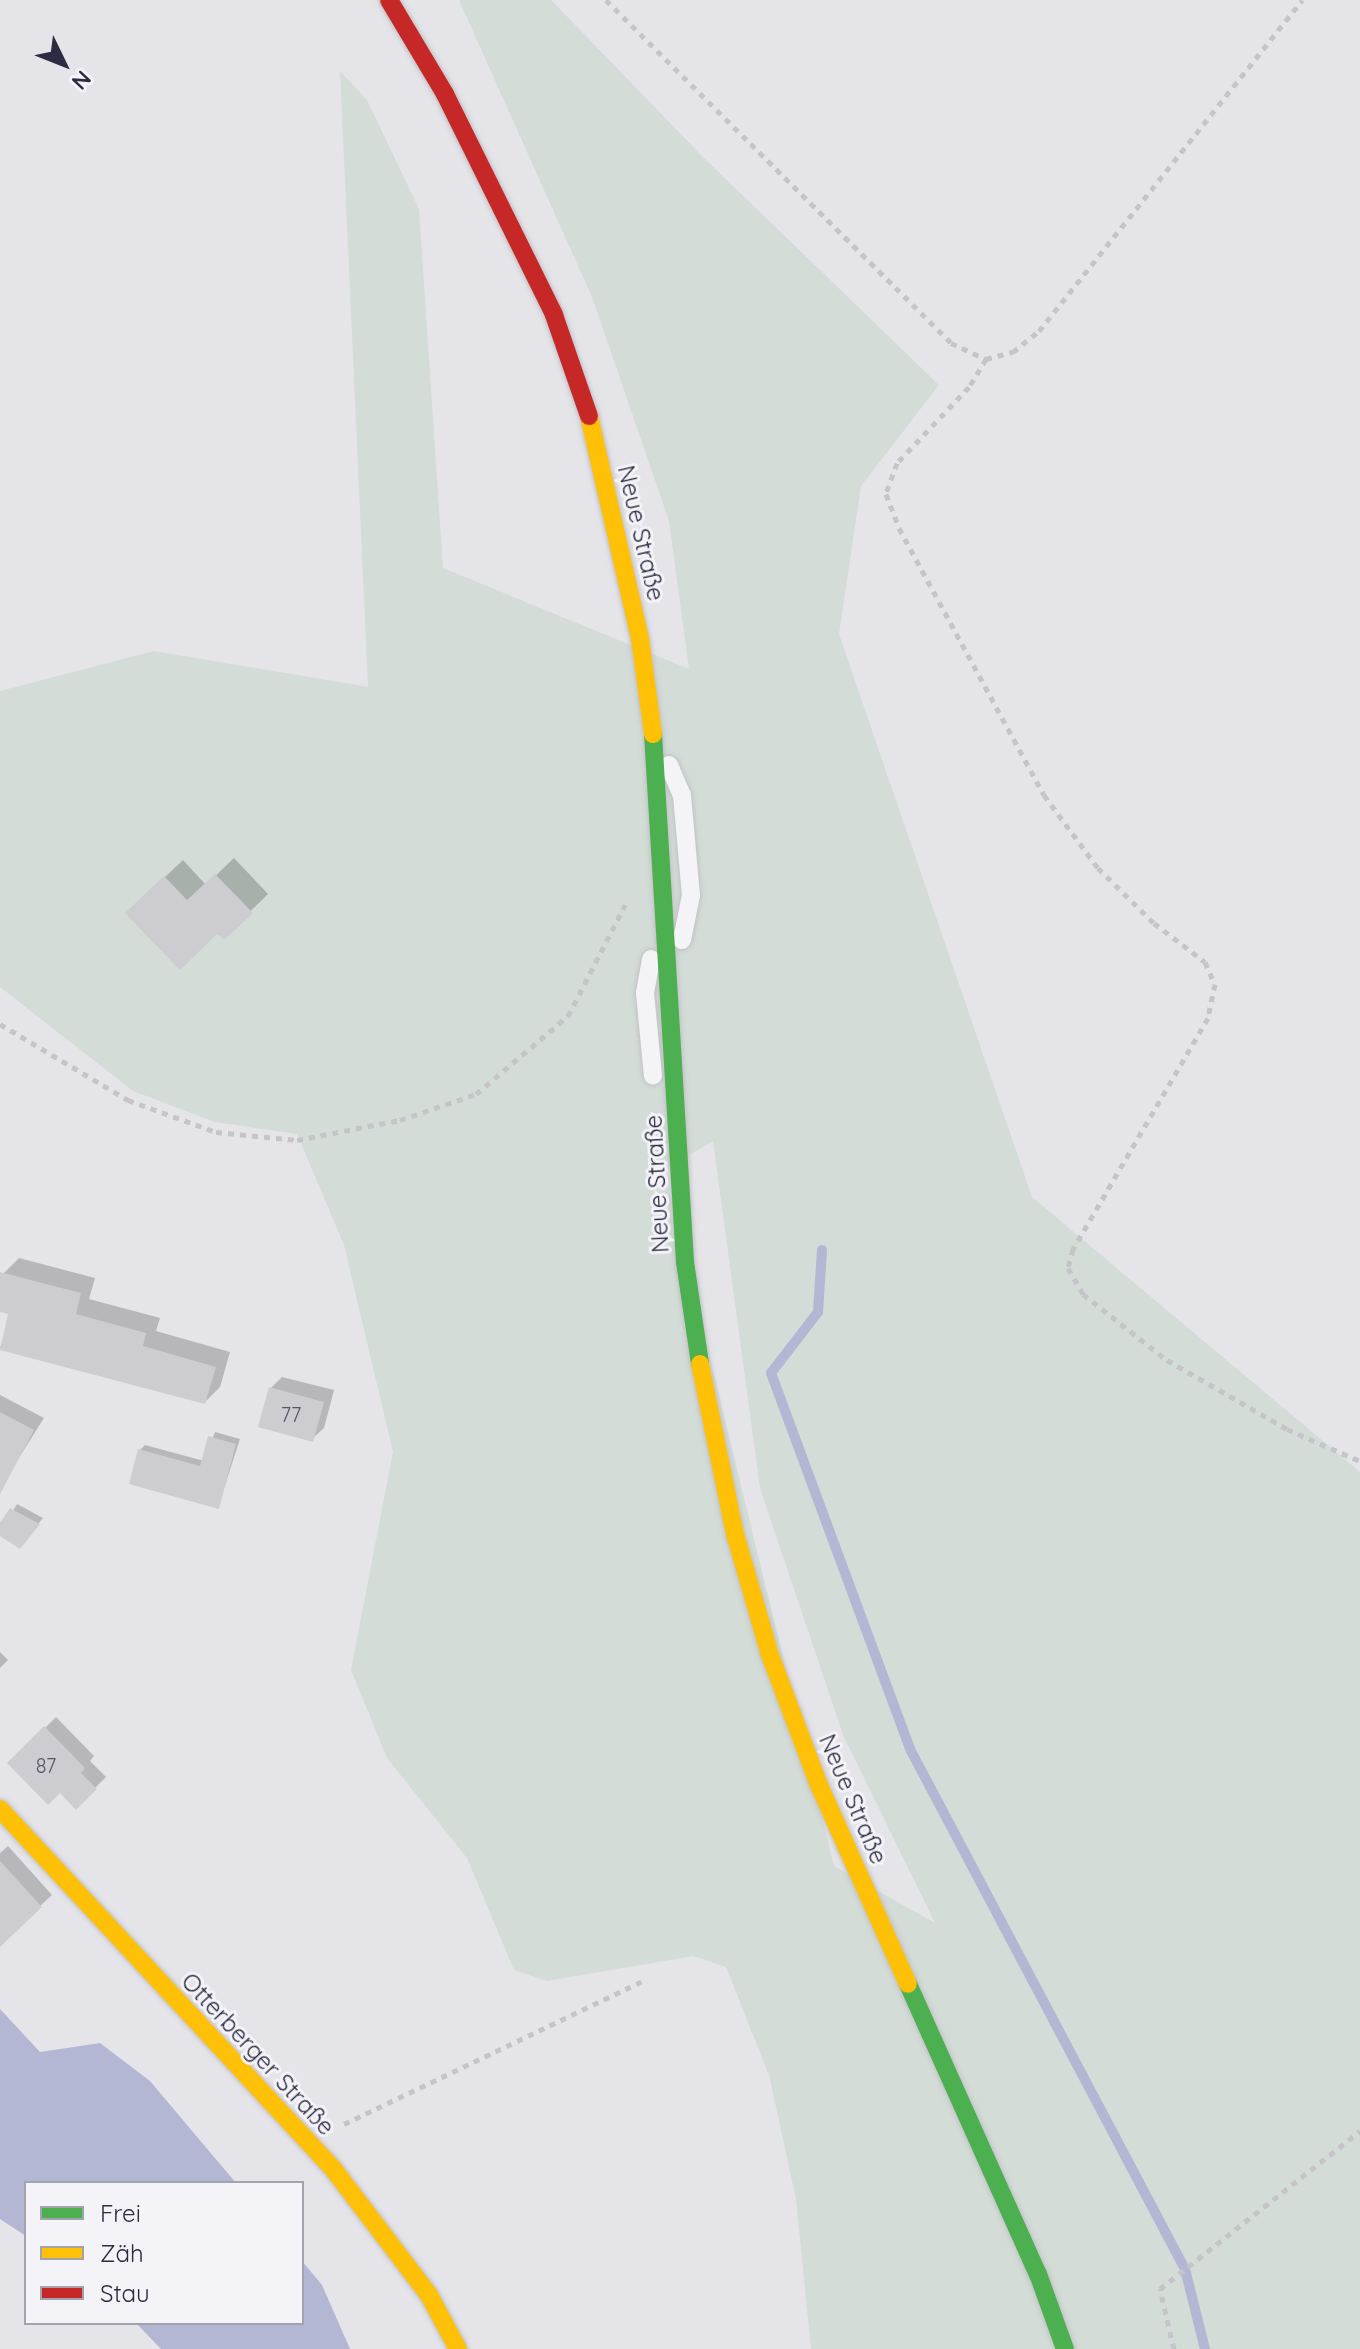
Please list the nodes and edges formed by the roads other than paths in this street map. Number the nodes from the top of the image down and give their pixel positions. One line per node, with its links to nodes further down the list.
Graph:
1 (389, 0): 2 (main road, Neue Straße)
2 (651, 722): 3 (main road, Neue Straße); 4 (lane)
3 (664, 885): 4 (main road, Neue Straße); 5 (lane)
4 (670, 997): 5 (main road, Neue Straße)
5 (679, 1154): 8 (main road, Neue Straße)
6 (0, 1809): 7 (main road, Otterberger Straße)
7 (458, 2349)
8 (1065, 2349)

